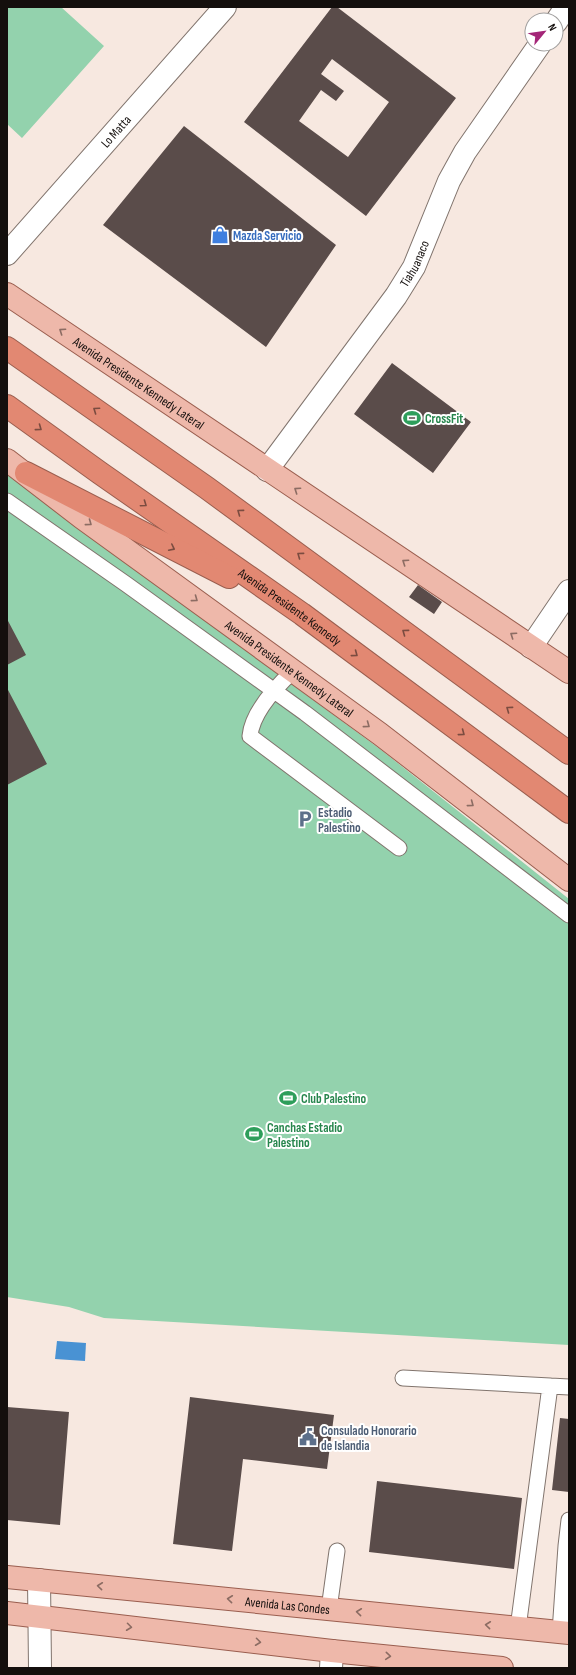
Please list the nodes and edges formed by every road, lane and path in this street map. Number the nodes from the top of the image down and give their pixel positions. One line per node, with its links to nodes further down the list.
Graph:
1 (225, 7): 3 (street, Lo Matta)
2 (534, 52): 8 (street, Tiahuanaco)
3 (7, 254)
4 (7, 294): 8 (main road, Avenida Presidente Kennedy Lateral, one-way to 4)
5 (7, 348): 17 (highway, one-way to 5)
6 (7, 406): 12 (highway, Avenida Presidente Kennedy, one-way to 12)
7 (7, 460): 9 (main road, Avenida Presidente Kennedy Lateral)
8 (267, 470): 13 (main road, Avenida Presidente Kennedy Lateral, one-way to 8)
9 (26, 473): 12 (highway, one-way to 12); 14 (main road, Avenida Presidente Kennedy Lateral, one-way to 14)
10 (7, 502): 16 (lane)
11 (569, 591): 13 (street)
12 (302, 614): 18 (highway, Avenida Presidente Kennedy, one-way to 18)
13 (531, 647): 15 (main road, Avenida Presidente Kennedy Lateral)
14 (294, 671): 16 (lane); 20 (main road, Avenida Presidente Kennedy Lateral, one-way to 20)
15 (569, 672)
16 (273, 690): 19 (lane); 21 (lane)
17 (569, 753)
18 (569, 812)
19 (399, 848)
20 (569, 880)
21 (569, 915)
22 (403, 1378): 23 (lane)
23 (550, 1386): 24 (lane); 32 (lane)
24 (569, 1386)
25 (569, 1520): 33 (lane)
26 (337, 1550): 29 (lane)
27 (7, 1577): 28 (main road, Avenida Las Condes)
28 (39, 1580): 29 (main road, Avenida Las Condes, one-way to 28); 31 (street)
29 (329, 1609): 32 (main road, Avenida Las Condes, one-way to 29)
30 (7, 1613): 31 (main road)
31 (39, 1616): 34 (main road, one-way to 34); 36 (street)
32 (518, 1628): 33 (main road, Avenida Las Condes)
33 (565, 1632)
34 (332, 1660): 35 (main road, one-way to 35)
35 (426, 1664): 37 (main road)
36 (40, 1668)
37 (502, 1668)

